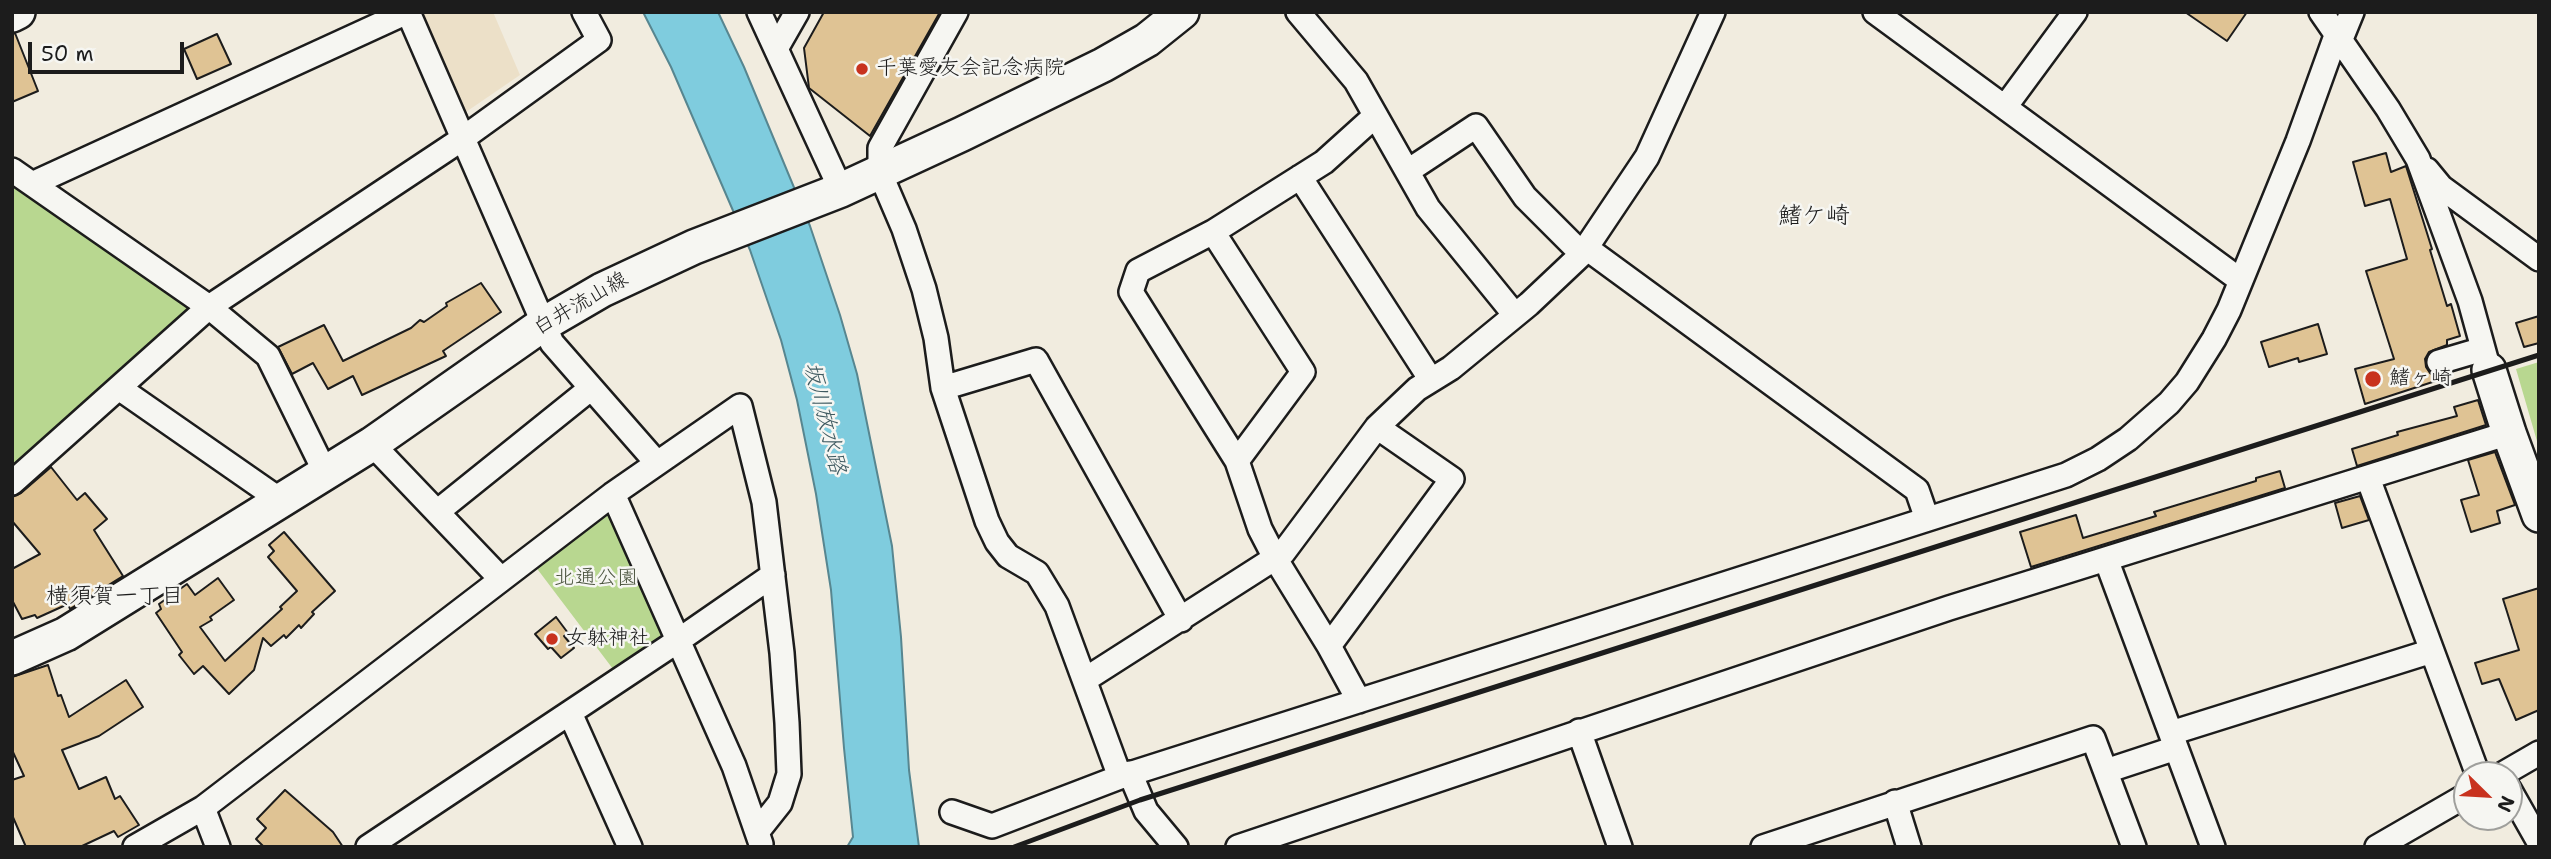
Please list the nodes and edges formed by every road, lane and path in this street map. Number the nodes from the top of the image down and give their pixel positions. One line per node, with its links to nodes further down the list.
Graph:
1 (18, 12): 14 (main road)
2 (407, 12): 19 (street); 25 (street)
3 (584, 12): 19 (street)
4 (759, 12): 16 (street)
5 (797, 12): 16 (street)
6 (956, 12): 23 (street)
7 (1182, 12): 23 (main road, 白井流山線)
8 (1298, 12): 18 (street)
9 (1713, 12): 28 (street)
10 (1875, 12): 17 (street)
11 (2075, 12): 17 (street)
12 (2321, 12): 15 (street)
13 (2352, 12): 15 (street)
14 (12, 15)
15 (2339, 36): 20 (street); 30 (street)
16 (777, 47): 26 (street)
17 (2005, 107): 30 (street)
18 (1375, 116): 22 (street); 24 (street)
19 (462, 139): 31 (street); 33 (street)
20 (2418, 159): 29 (street); 34 (street)
21 (12, 170): 25 (street)
22 (1408, 171): 28 (street); 32 (street)
23 (880, 173): 26 (main road, 白井流山線); 38 (street)
24 (1300, 177): 27 (street); 36 (street)
25 (32, 184): 31 (street)
26 (836, 192): 33 (main road, 白井流山線)
27 (1213, 232): 43 (street); 43 (street)
28 (1584, 251): 32 (street); 52 (street)
29 (2539, 259)
30 (2239, 279): 52 (street)
31 (209, 307): 37 (street); 45 (street)
32 (1515, 315): 36 (street)
33 (542, 325): 39 (street); 42 (main road, 白井流山線)
34 (2486, 360): 35 (street); 41 (main road)
35 (2439, 362)
36 (1431, 380): 40 (street)
37 (118, 388): 47 (street); 49 (street)
38 (943, 388): 57 (street); 62 (street)
39 (590, 389): 44 (street); 50 (street)
40 (1377, 426): 53 (street); 59 (street)
41 (2509, 433): 46 (street); 51 (main road)
42 (372, 443): 45 (main road, 白井流山線); 50 (street)
43 (1237, 461): 53 (street)
44 (657, 463): 48 (street); 55 (street)
45 (325, 472): 49 (main road, 白井流山線)
46 (2368, 478): 54 (street); 60 (street)
47 (12, 483)
48 (614, 494): 56 (street); 58 (street)
49 (280, 500): 61 (main road, 白井流山線)
50 (437, 512): 56 (street)
51 (2539, 514)
52 (1927, 519): 63 (street)
53 (1275, 558): 57 (street); 59 (street)
54 (2106, 559): 65 (street); 66 (street)
55 (773, 575): 58 (street); 77 (street)
56 (501, 579): 74 (street)
57 (1181, 620): 62 (street)
58 (679, 640): 64 (street); 77 (street)
59 (1329, 646): 63 (street)
60 (2432, 651): 66 (street); 68 (street)
61 (12, 658)
62 (1086, 679): 71 (street)
63 (1359, 701): 71 (street)
64 (570, 713): 82 (street); 83 (street)
65 (1579, 731): 85 (street); 86 (street)
66 (2174, 741): 70 (street); 90 (street)
67 (2539, 753): 69 (street)
68 (2473, 761)
69 (2523, 762)
70 (2106, 771): 72 (street); 89 (street)
71 (1125, 775): 75 (street); 84 (street)
72 (1895, 803): 87 (street); 88 (street)
73 (2453, 806): 78 (street)
74 (203, 808): 80 (street); 81 (street)
75 (952, 812)
76 (2523, 814): 79 (street)
77 (760, 839)
78 (2409, 839): 91 (street)
79 (2539, 842)
80 (135, 847)
81 (218, 847)
82 (369, 847)
83 (630, 847)
84 (1176, 847)
85 (1238, 847)
86 (1620, 847)
87 (1763, 847)
88 (1909, 847)
89 (2134, 847)
90 (2213, 847)
91 (2378, 847)

